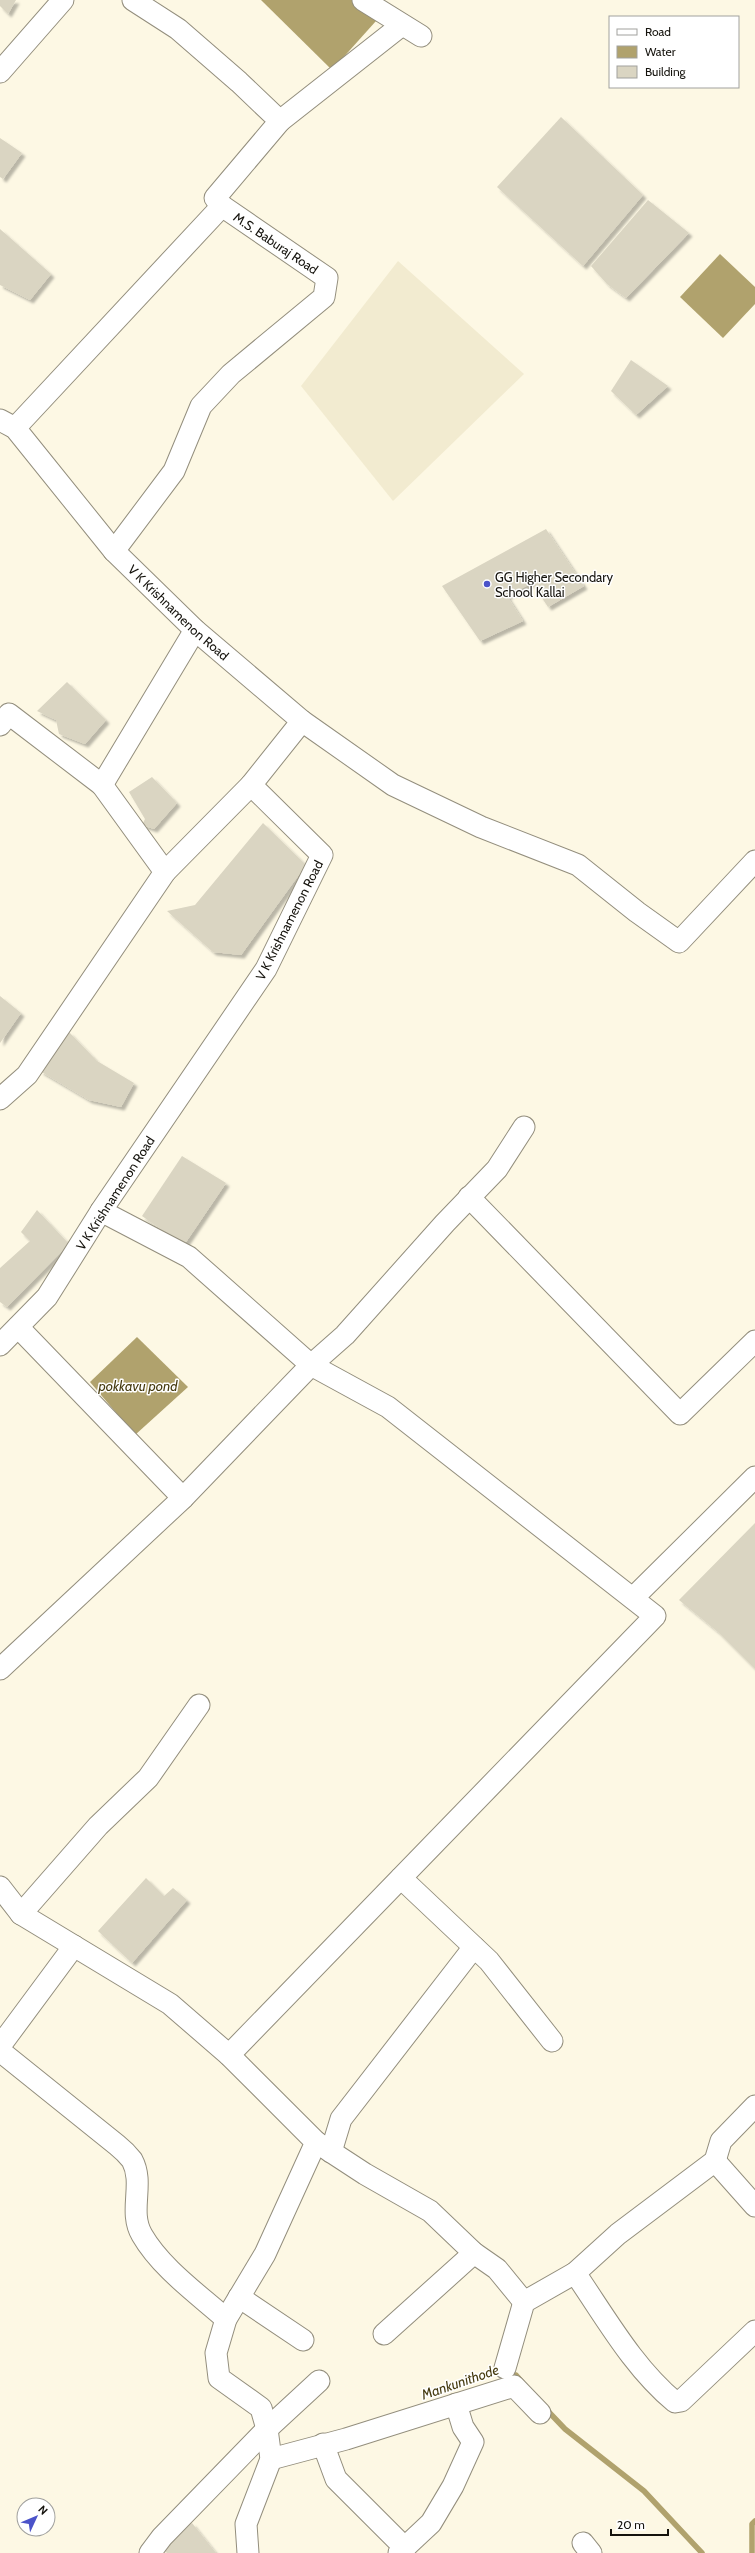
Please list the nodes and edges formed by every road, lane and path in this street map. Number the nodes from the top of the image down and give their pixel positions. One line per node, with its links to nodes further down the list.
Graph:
1 (63, 0): 6 (street)
2 (133, 0): 7 (street)
3 (363, 0): 4 (street)
4 (402, 25): 5 (street); 7 (street)
5 (421, 36)
6 (0, 72)
7 (280, 121): 8 (street, M.S. Baburaj Road)
8 (222, 206): 9 (street); 10 (street, M.S. Baburaj Road)
9 (8, 424): 10 (street, V K Krishnamenon Road)
10 (114, 551): 11 (street, V K Krishnamenon Road)
11 (195, 630): 13 (street, V K Krishnamenon Road); 14 (street)
12 (3, 715): 14 (street)
13 (302, 721): 15 (street); 16 (street, V K Krishnamenon Road)
14 (102, 785): 17 (street)
15 (251, 785): 17 (street); 21 (street, V K Krishnamenon Road)
16 (755, 861)
17 (165, 872): 18 (street)
18 (0, 1099)
19 (524, 1127): 20 (street)
20 (469, 1197): 23 (street); 25 (street)
21 (101, 1211): 22 (street, V K Krishnamenon Road); 25 (street)
22 (18, 1327): 24 (street, V K Krishnamenon Road); 27 (street)
23 (755, 1341)
24 (0, 1345)
25 (311, 1365): 27 (street); 28 (street)
26 (755, 1477): 28 (street)
27 (182, 1498): 29 (street)
28 (633, 1598): 31 (street)
29 (0, 1669)
30 (199, 1705): 33 (street)
31 (401, 1878): 35 (street); 39 (street)
32 (0, 1887): 33 (street)
33 (21, 1914): 34 (street)
34 (74, 1946): 37 (street); 39 (street)
35 (474, 1947): 36 (street); 41 (street)
36 (552, 2041)
37 (0, 2046)
38 (0, 2051): 48 (street)
39 (229, 2055): 41 (street)
40 (755, 2106): 42 (street)
41 (324, 2147): 44 (street); 46 (street)
42 (715, 2161): 43 (street); 45 (street)
43 (755, 2206)
44 (474, 2253): 47 (street); 50 (street)
45 (575, 2273): 47 (street); 49 (street)
46 (239, 2297): 48 (street); 51 (street)
47 (524, 2302): 52 (street)
48 (226, 2320): 56 (street)
49 (755, 2331)
50 (384, 2334)
51 (303, 2340)
52 (505, 2368)
53 (319, 2381): 56 (street)
54 (456, 2404): 55 (street); 57 (street); 59 (street)
55 (540, 2413)
56 (267, 2429): 58 (street); 60 (street)
57 (322, 2444): 58 (street); 59 (street)
58 (271, 2459): 61 (street)
59 (402, 2550)
60 (150, 2553)
61 (248, 2553)

